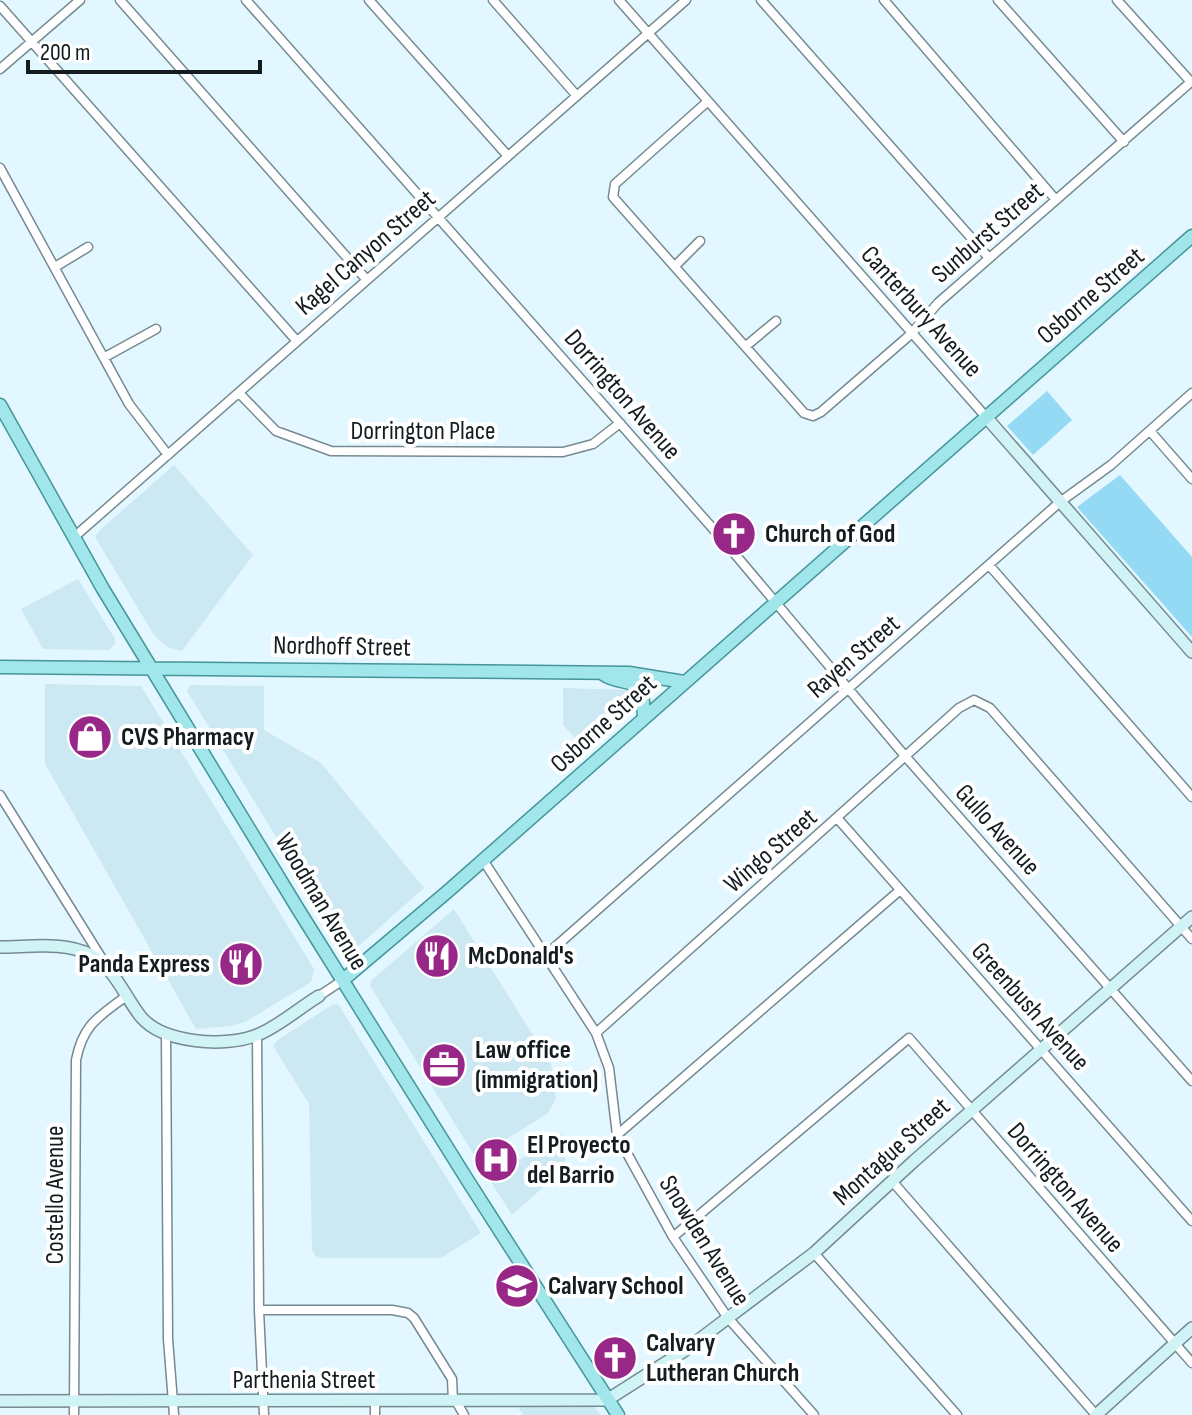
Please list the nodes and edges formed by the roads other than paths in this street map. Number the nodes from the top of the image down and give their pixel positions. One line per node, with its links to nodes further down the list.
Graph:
1 (80, 0): 14 (street)
2 (120, 0): 30 (street)
3 (246, 0): 23 (street)
4 (369, 0): 20 (street)
5 (493, 0): 17 (street)
6 (619, 0): 13 (street, Canterbury Avenue)
7 (686, 0): 13 (street, Kagel Canyon Street)
8 (761, 0): 27 (street)
9 (884, 0): 22 (street)
10 (998, 0): 19 (street)
11 (1117, 0): 16 (street)
12 (0, 6): 14 (street)
13 (648, 33): 17 (street, Kagel Canyon Street); 18 (street, Canterbury Avenue)
14 (32, 42): 15 (street); 34 (street)
15 (0, 69)
16 (1192, 81): 19 (street, Sunburst Street)
17 (577, 96): 20 (street, Kagel Canyon Street)
18 (707, 102): 28 (street); 33 (street, Canterbury Avenue)
19 (1124, 142): 22 (street, Sunburst Street)
20 (507, 155): 23 (street, Kagel Canyon Street)
21 (0, 168): 29 (street)
22 (1056, 200): 27 (street, Sunburst Street)
23 (438, 217): 30 (street, Kagel Canyon Street); 41 (street, Dorrington Avenue)
24 (1192, 236): 40 (main road, Osborne Street)
25 (700, 241): 28 (street)
26 (88, 247): 29 (street)
27 (989, 258): 33 (street, Sunburst Street)
28 (675, 266): 35 (street)
29 (55, 267): 36 (street)
30 (366, 279): 34 (street, Kagel Canyon Street)
31 (776, 321): 35 (street)
32 (156, 329): 36 (street)
33 (911, 334): 35 (street, Sunburst Street); 40 (street, Canterbury Avenue)
34 (296, 340): 37 (street, Kagel Canyon Street)
35 (746, 346)
36 (105, 357): 43 (street)
37 (239, 393): 41 (street, Dorrington Place); 43 (street, Kagel Canyon Street)
38 (1192, 393): 42 (street, Rayen Street)
39 (0, 405): 46 (main road, Woodman Avenue)
40 (986, 417): 45 (street, Canterbury Avenue); 48 (main road, Osborne Street)
41 (620, 423): 48 (street, Dorrington Avenue)
42 (1150, 431): 44 (street); 45 (street, Rayen Street)
43 (168, 455): 46 (street, Kagel Canyon Street)
44 (1192, 479)
45 (1060, 502): 47 (street, Rayen Street); 49 (street, Canterbury Avenue)
46 (73, 538): 51 (main road, Woodman Avenue)
47 (989, 565): 54 (street, Rayen Street); 58 (street)
48 (776, 601): 53 (main road, Osborne Street); 54 (street, Gullo Avenue)
49 (1192, 652)
50 (0, 667): 51 (main road, Nordhoff Street)
51 (152, 667): 52 (main road, Nordhoff Street); 68 (main road, Woodman Avenue)
52 (600, 673): 53 (main road, Nordhoff Street); 55 (main road)
53 (684, 682): 55 (main road, Osborne Street)
54 (848, 689): 56 (street, Gullo Avenue); 66 (street, Rayen Street)
55 (644, 717): 60 (main road, Osborne Street)
56 (905, 756): 59 (street, Wingo Street); 63 (street, Wingo Street); 69 (street, Gullo Avenue)
57 (0, 796): 67 (street)
58 (1192, 797)
59 (838, 819): 61 (street, Greenbush Avenue); 72 (street, Wingo Street)
60 (483, 860): 66 (street, Snowden Avenue); 68 (main road, Osborne Street)
61 (899, 891): 75 (street, Greenbush Avenue); 78 (street)
62 (1192, 917): 63 (street, Montague Street)
63 (1181, 927): 64 (street); 69 (street, Montague Street)
64 (1192, 939)
65 (0, 947): 67 (street)
66 (546, 955): 72 (street, Snowden Avenue)
67 (106, 966): 71 (street)
68 (343, 980): 70 (street, Osborne Street); 88 (main road, Woodman Avenue)
69 (1110, 988): 75 (street, Montague Street); 76 (street, Gullo Avenue)
70 (319, 996): 74 (street, Osborne Street)
71 (125, 997): 73 (street); 90 (street, Costello Avenue)
72 (596, 1033): 78 (street, Snowden Avenue)
73 (166, 1035): 74 (street, Osborne Street); 91 (street)
74 (257, 1035): 83 (street)
75 (1040, 1049): 77 (street, Montague Street); 80 (street, Greenbush Avenue)
76 (1192, 1081)
77 (971, 1110): 79 (street, Montague Street); 81 (street, Dorrington Avenue); 86 (street, Dorrington Avenue)
78 (617, 1135): 81 (street, Snowden Avenue)
79 (892, 1181): 82 (street, Montague Street); 102 (street)
80 (1192, 1221)
81 (673, 1237): 84 (street, Snowden Avenue)
82 (814, 1253): 84 (street, Montague Street); 101 (street)
83 (259, 1310): 93 (street); 94 (street)
84 (728, 1318): 88 (street, Montague Street); 100 (street, Snowden Avenue)
85 (1192, 1328): 86 (street)
86 (1174, 1344): 87 (street, Dorrington Avenue); 102 (street)
87 (1192, 1363)
88 (607, 1400): 93 (street, Parthenia Street); 99 (main road, Woodman Avenue)
89 (0, 1401): 90 (street, Parthenia Street)
90 (74, 1401): 91 (street, Parthenia Street); 95 (street, Costello Avenue)
91 (174, 1401): 94 (street, Parthenia Street); 96 (street)
92 (375, 1401): 93 (street, Parthenia Street); 94 (street, Parthenia Street); 97 (street)
93 (454, 1401): 98 (street)
94 (264, 1409)
95 (74, 1415)
96 (174, 1415)
97 (375, 1415)
98 (464, 1415)
99 (618, 1415)
100 (814, 1415)
101 (957, 1415)
102 (1096, 1415)

